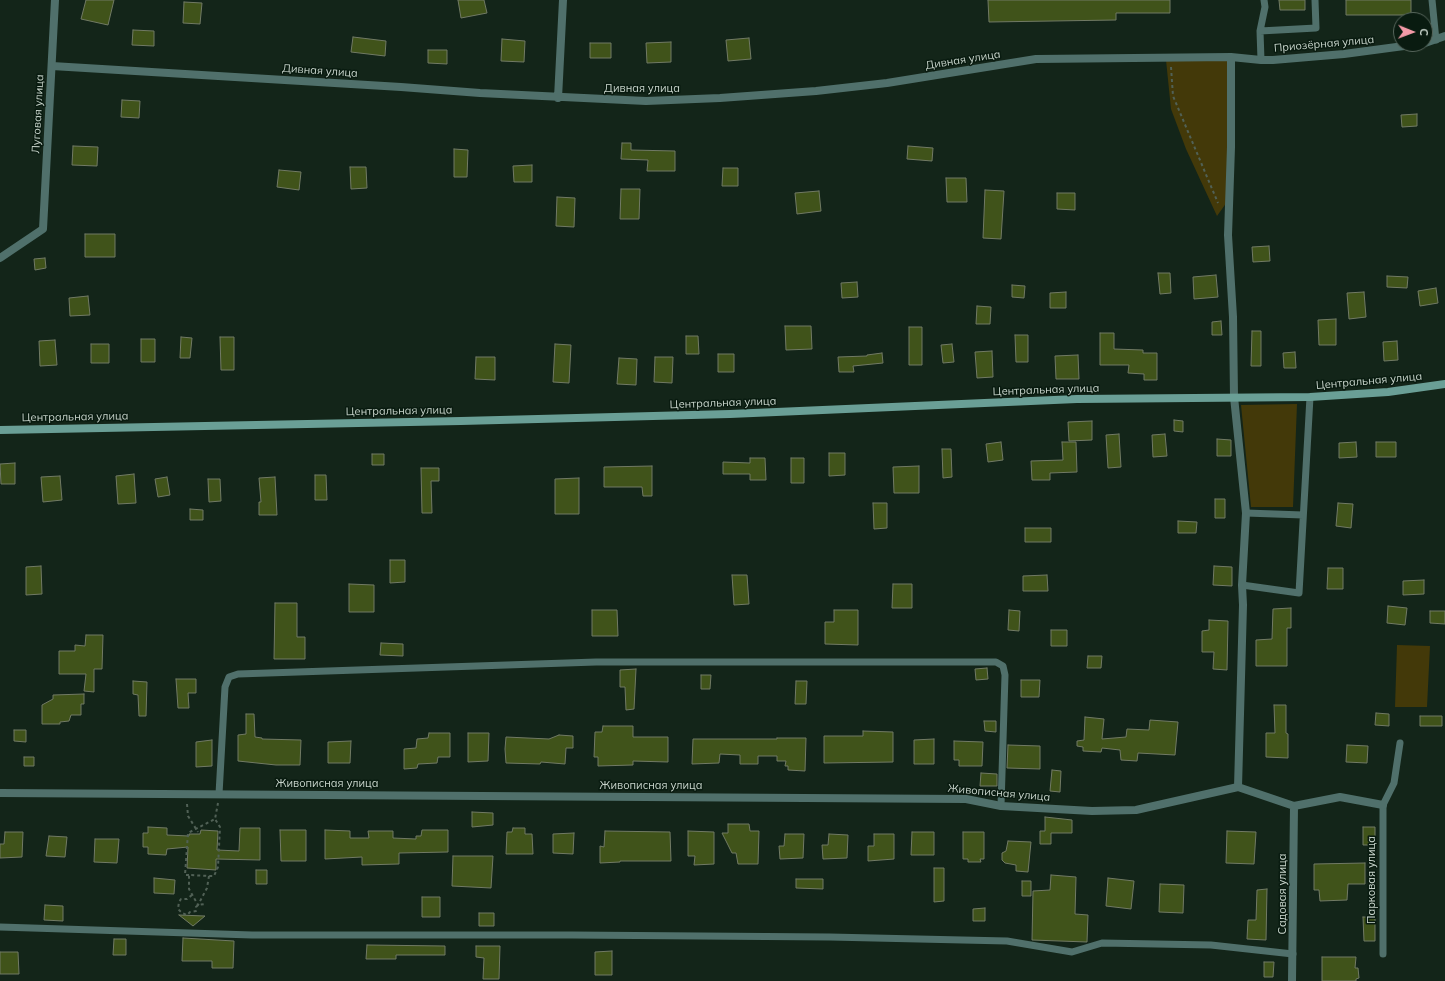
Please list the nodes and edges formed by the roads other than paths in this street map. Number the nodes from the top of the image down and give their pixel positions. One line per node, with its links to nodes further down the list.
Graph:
1 (55, 0): 13 (street, Луговая улица)
2 (563, 0): 14 (street)
3 (1264, 0): 6 (lane)
4 (1315, 0): 6 (lane)
5 (1432, 0): 8 (lane)
6 (1260, 31): 12 (lane)
7 (1445, 36): 8 (street)
8 (1436, 40): 9 (street)
9 (1433, 41)
10 (1393, 47): 12 (street, Приозёрная улица)
11 (1231, 57): 12 (street, Приозёрная улица); 14 (street, Дивная улица); 18 (street)
12 (1261, 60)
13 (52, 66): 14 (street, Дивная улица); 15 (street, Луговая улица)
14 (558, 98)
15 (0, 258)
16 (1445, 384): 17 (street, Центральная улица)
17 (1310, 397): 18 (street, Центральная улица); 21 (lane)
18 (1234, 398): 19 (street, Центральная улица); 20 (street)
19 (0, 430)
20 (1246, 513): 21 (lane); 22 (street)
21 (1303, 515): 22 (lane)
22 (1242, 585): 24 (street)
23 (1400, 743): 27 (lane)
24 (1238, 787): 28 (street, Живописная улица); 29 (street)
25 (0, 793): 26 (street, Живописная улица)
26 (219, 794): 28 (street, Живописная улица); 28 (lane)
27 (1383, 805): 29 (street); 32 (lane, Парковая улица)
28 (1001, 806)
29 (1294, 806): 31 (street, Садовая улица)
30 (0, 927): 31 (lane)
31 (1293, 954): 33 (street, Садовая улица)
32 (1383, 954)
33 (1292, 981)

